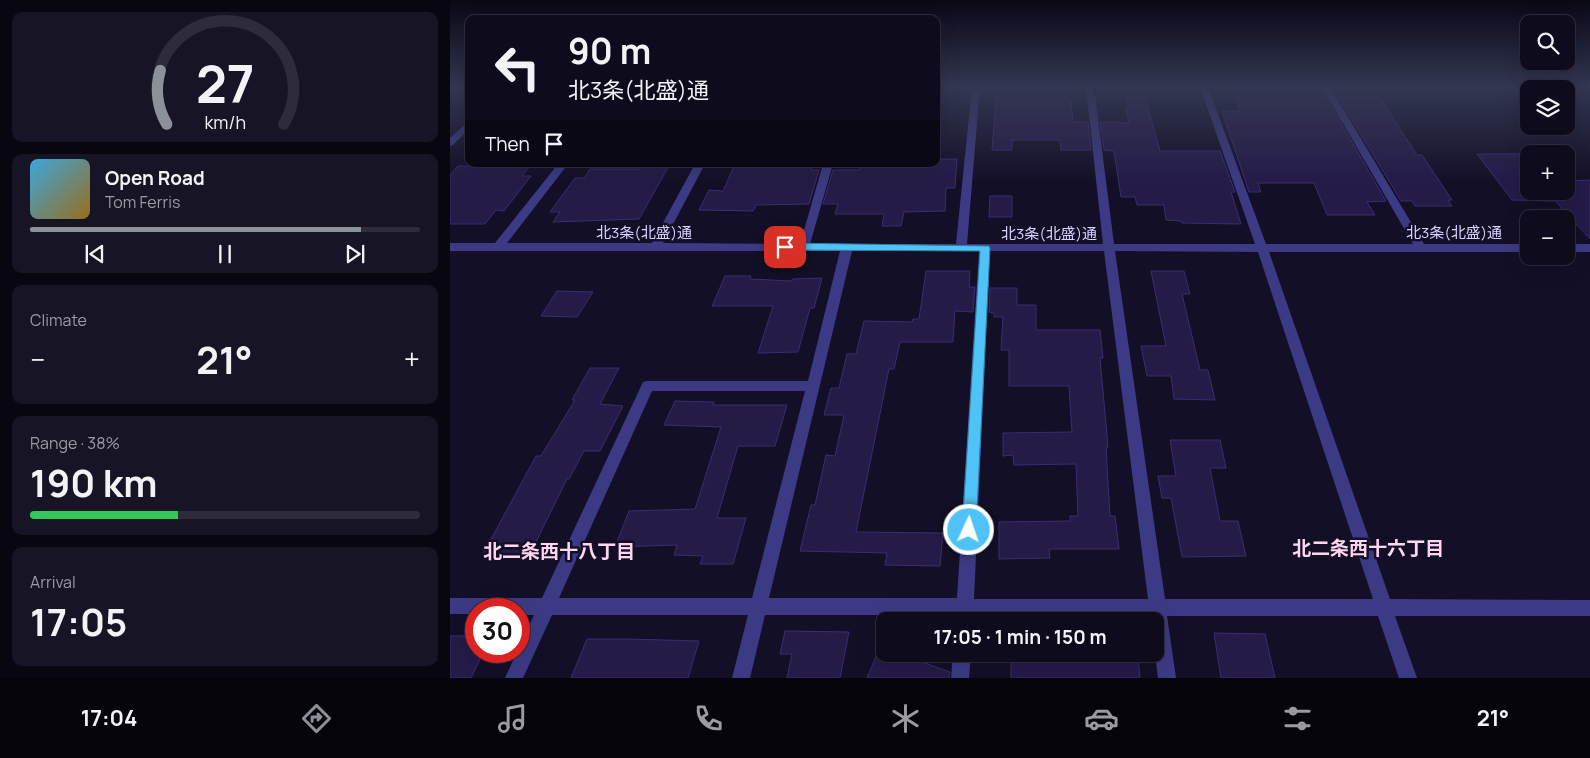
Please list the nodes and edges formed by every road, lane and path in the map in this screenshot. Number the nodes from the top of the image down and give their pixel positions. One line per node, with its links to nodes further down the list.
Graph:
1 (973, 119): 16 (street)
2 (1094, 119): 18 (street)
3 (1215, 119): 19 (street)
4 (1345, 119): 15 (street)
5 (465, 128): 6 (street)
6 (450, 143)
7 (561, 167): 11 (street)
8 (698, 167): 12 (street)
9 (827, 167): 13 (street)
10 (450, 247): 11 (street, 北3条(北盛)通)
11 (498, 247): 12 (street, 北3条(北盛)通)
12 (656, 247): 13 (street, 北3条(北盛)通)
13 (804, 247): 14 (street, 北3条(北盛)通)
14 (847, 247): 16 (street, 北3条(北盛)通); 23 (street)
15 (1420, 247): 19 (street, 北3条(北盛)通); 20 (street, 北3条(北盛)通)
16 (961, 248): 17 (street, 北3条(北盛)通)
17 (985, 248): 18 (street, 北3条(北盛)通); 31 (street)
18 (1109, 248): 19 (street, 北3条(北盛)通); 27 (street)
19 (1262, 248): 28 (street)
20 (1520, 248)
21 (1575, 248): 22 (street)
22 (1590, 248)
23 (813, 386): 25 (street); 26 (street)
24 (450, 606): 25 (street)
25 (547, 606): 26 (street); 34 (street)
26 (760, 606): 30 (street); 35 (street)
27 (1157, 607): 28 (street); 32 (street); 37 (street)
28 (1384, 608): 29 (street); 38 (street)
29 (1590, 608)
30 (913, 612)
31 (964, 612)
32 (1019, 612)
33 (961, 662): 36 (street)
34 (514, 678)
35 (741, 678)
36 (960, 678)
37 (1167, 678)
38 (1408, 678)

